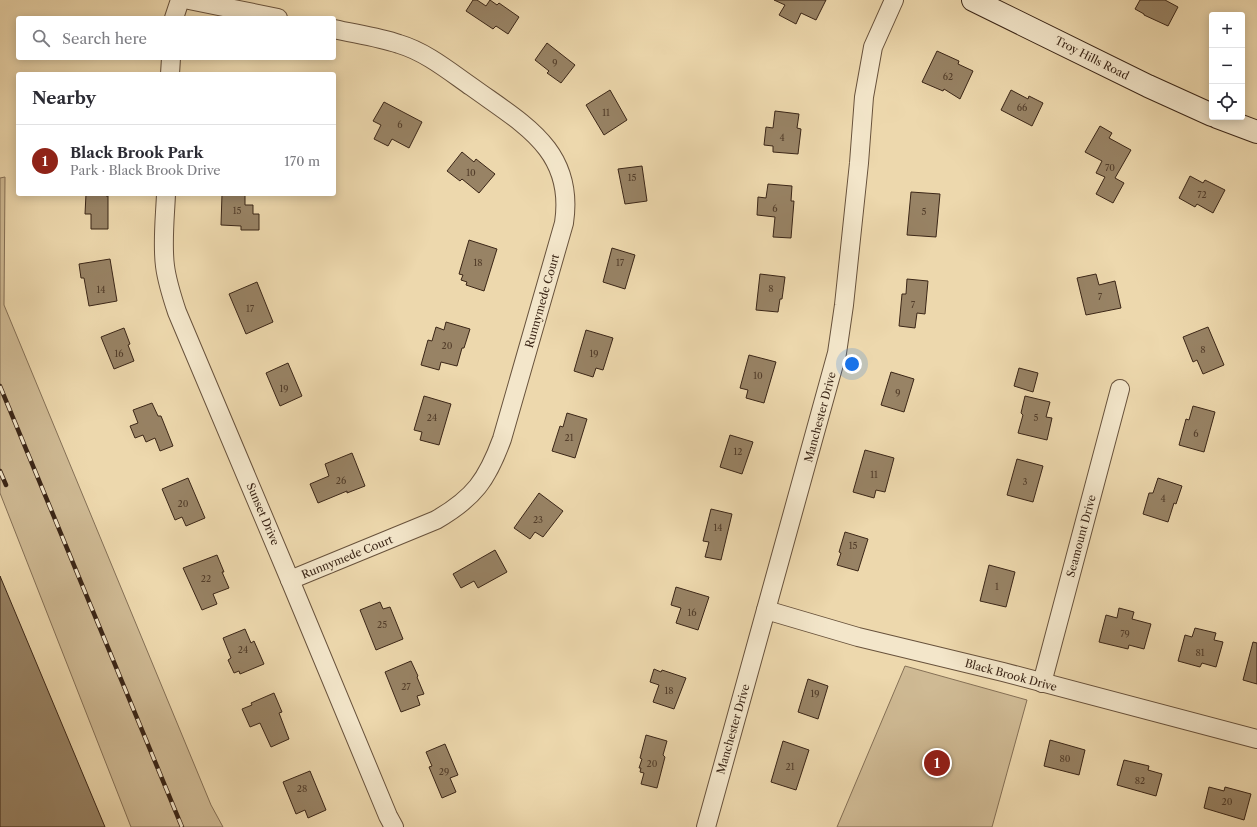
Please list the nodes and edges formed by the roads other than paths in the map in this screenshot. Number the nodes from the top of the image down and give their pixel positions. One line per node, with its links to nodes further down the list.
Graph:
1 (180, 0): 5 (street)
2 (189, 0): 6 (street)
3 (894, 0): 16 (street, Manchester Drive)
4 (973, 0): 10 (main road, Troy Hills Road)
5 (175, 16)
6 (268, 16)
7 (336, 29): 15 (street, Runnymede Court)
8 (171, 60): 9 (street)
9 (170, 72)
10 (1209, 114)
11 (1225, 120): 12 (main road)
12 (1257, 132)
13 (166, 196): 15 (street, Sunset Drive)
14 (1120, 389): 17 (street, Seamount Drive)
15 (290, 580): 19 (street, Sunset Drive)
16 (766, 610): 17 (street, Black Brook Drive); 20 (street, Manchester Drive)
17 (1042, 683): 18 (street, Black Brook Drive)
18 (1257, 739)
19 (394, 827)
20 (706, 827)

